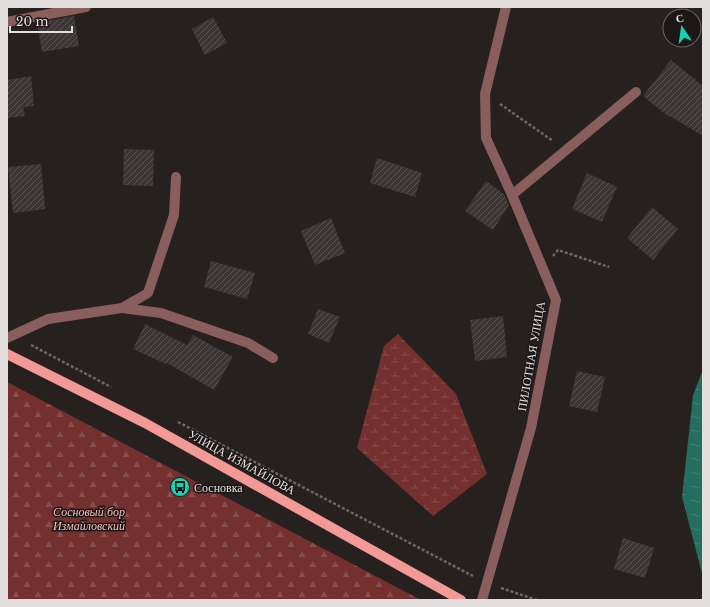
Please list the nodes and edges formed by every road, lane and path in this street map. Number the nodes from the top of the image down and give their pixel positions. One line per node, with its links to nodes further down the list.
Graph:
1 (86, 7): 3 (street)
2 (506, 7): 5 (street, ПИЛОТНАЯ УЛИЦА)
3 (7, 22)
4 (636, 92): 6 (street)
5 (485, 94): 6 (path); 8 (street, ПИЛОТНАЯ УЛИЦА)
6 (566, 150): 8 (street)
7 (176, 177): 11 (street)
8 (512, 195): 10 (street, ПИЛОТНАЯ УЛИЦА)
9 (609, 267): 10 (path)
10 (542, 268): 17 (street, ПИЛОТНАЯ УЛИЦА)
11 (122, 308): 12 (street); 14 (street)
12 (10, 336): 15 (path)
13 (7, 354): 18 (main road, УЛИЦА ИЗМАЙЛОВА)
14 (274, 358)
15 (117, 390)
16 (173, 419): 17 (path)
17 (488, 584): 19 (street, ПИЛОТНАЯ УЛИЦА); 20 (path)
18 (462, 600)
19 (482, 600)
20 (537, 600)

